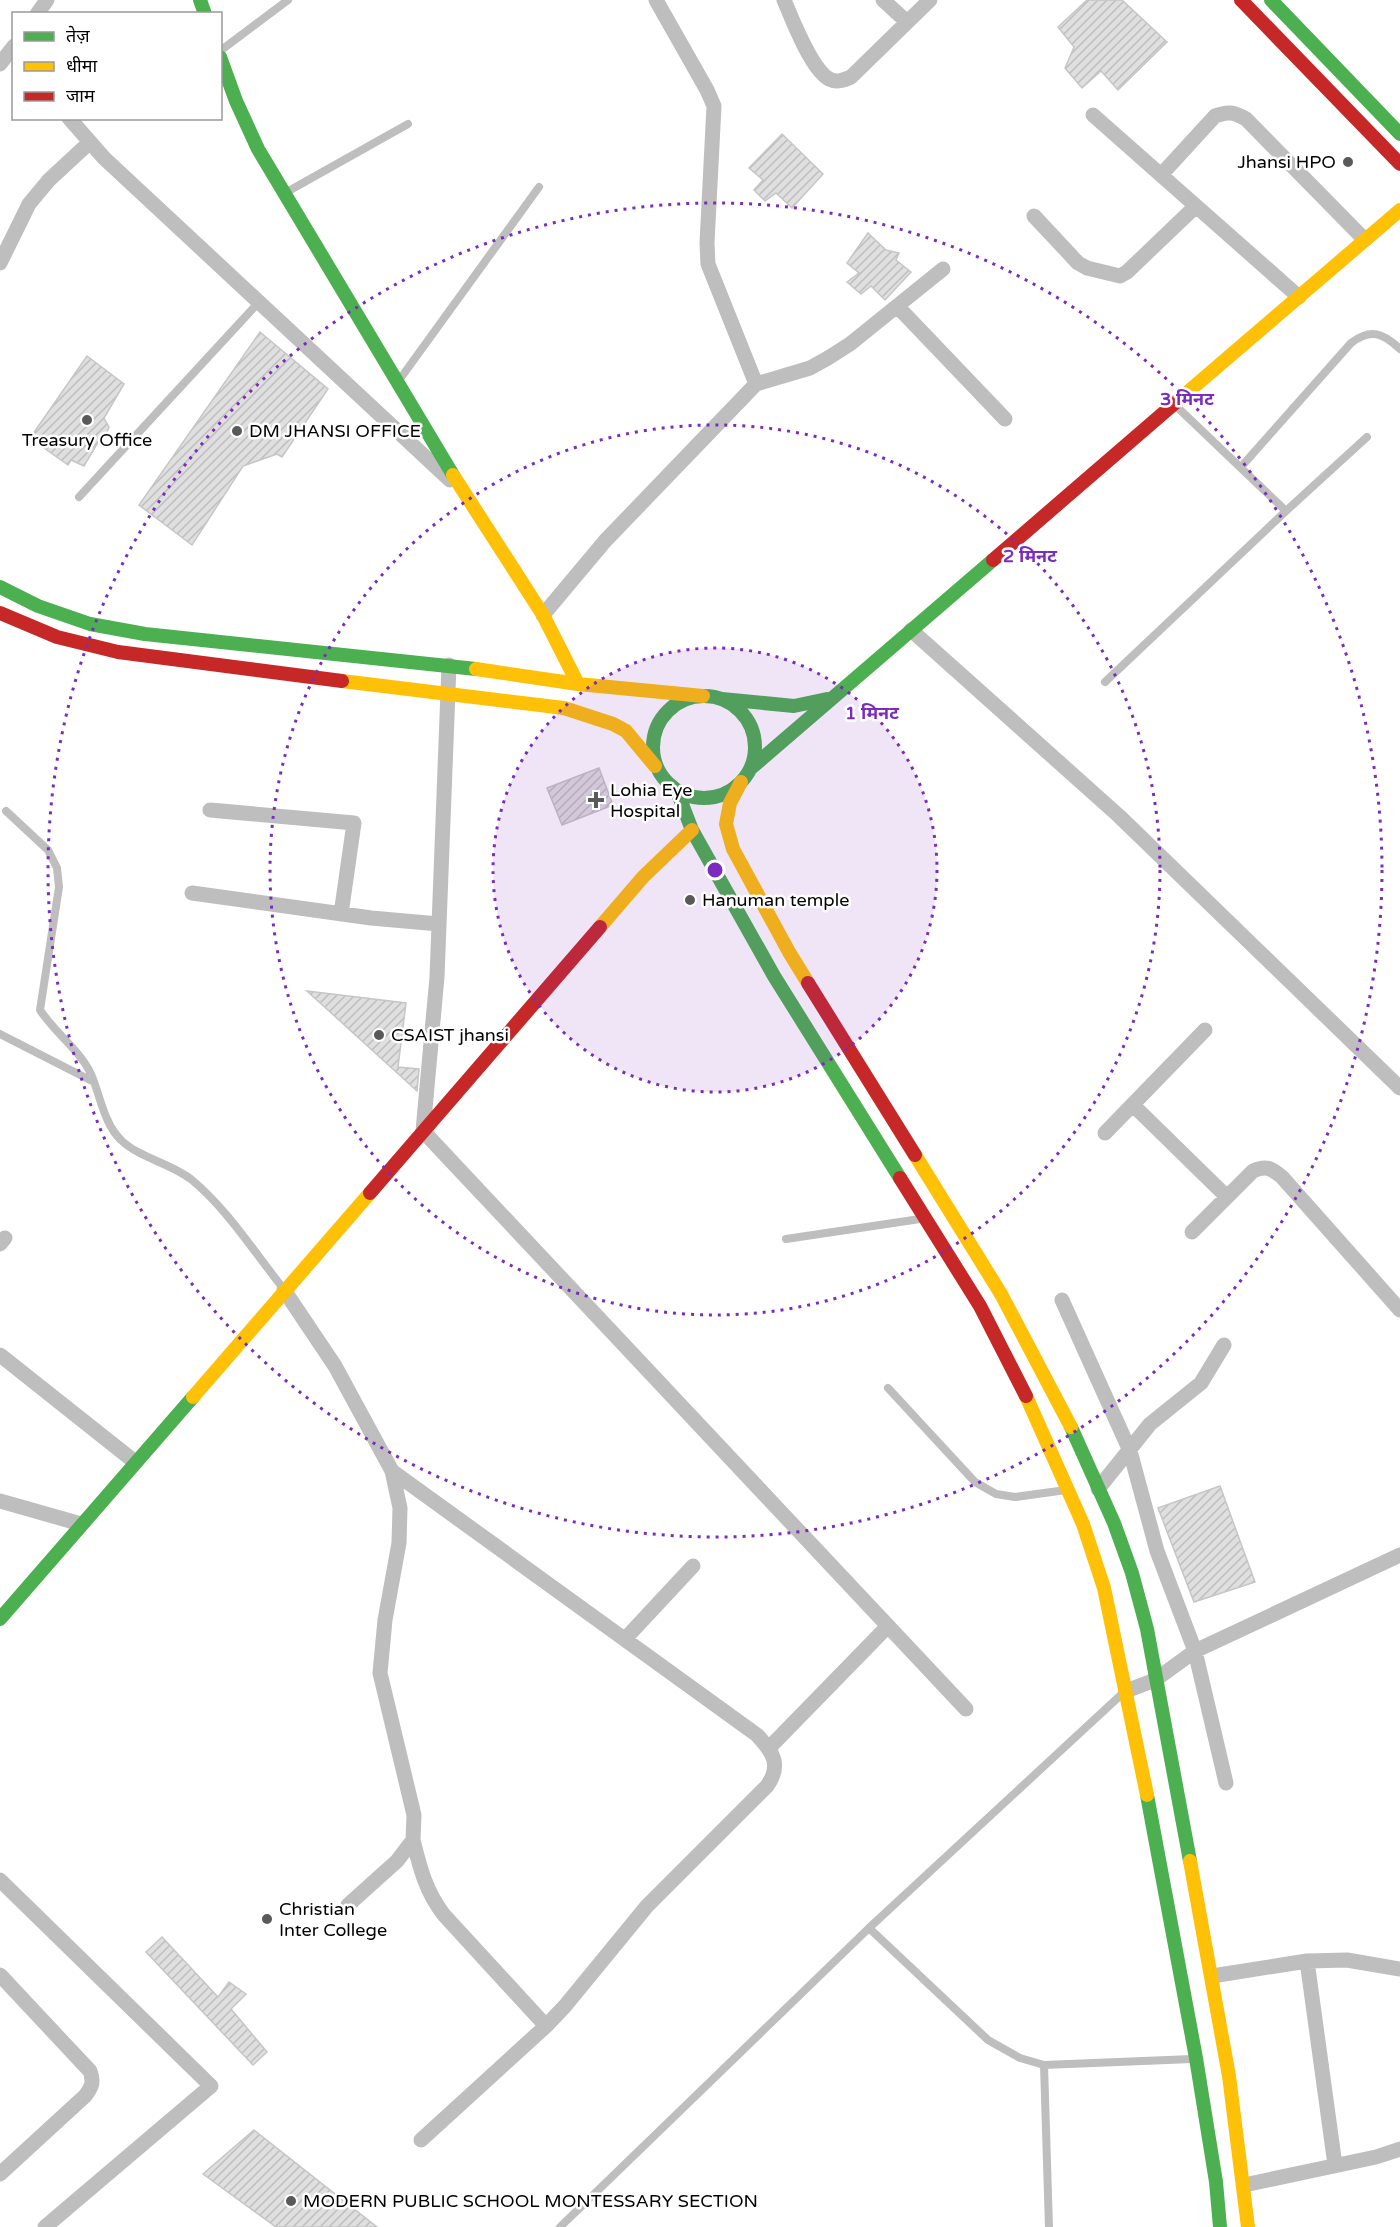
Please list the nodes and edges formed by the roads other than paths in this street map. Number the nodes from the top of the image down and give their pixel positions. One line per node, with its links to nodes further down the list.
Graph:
1 (288, 0): 9 (lane)
2 (656, 0): 31 (street)
3 (784, 0): 8 (street)
4 (883, 0): 8 (street)
5 (930, 0): 8 (street)
6 (1241, 0): 16 (main road)
7 (1271, 0): 14 (main road)
8 (907, 22)
9 (222, 50)
10 (222, 62): 19 (main road)
11 (1093, 115): 17 (street)
12 (71, 120): 15 (street)
13 (408, 124): 19 (lane)
14 (1400, 134)
15 (90, 142): 24 (street); 27 (street)
16 (1400, 164)
17 (1161, 175): 20 (street); 23 (street)
18 (539, 187): 30 (lane)
19 (284, 194): 30 (main road)
20 (1196, 206): 22 (street); 26 (street)
21 (1400, 210): 23 (main road)
22 (1034, 216)
23 (1365, 240): 26 (main road)
24 (0, 263)
25 (943, 269): 28 (street)
26 (1299, 297): 32 (main road)
27 (259, 302): 36 (street); 37 (lane)
28 (897, 306): 31 (street); 33 (street)
29 (1400, 349): 35 (lane)
30 (397, 383): 36 (main road)
31 (756, 384): 41 (street)
32 (1174, 404): 35 (lane); 42 (main road)
33 (1005, 418)
34 (1367, 437): 38 (lane)
35 (1241, 467): 38 (lane)
36 (463, 492): 41 (main road)
37 (79, 496)
38 (1286, 511): 44 (lane)
39 (0, 587): 43 (main road)
40 (0, 613): 46 (main road)
41 (543, 615): 45 (main road)
42 (911, 630): 49 (main road); 63 (street)
43 (449, 665): 45 (main road); 46 (street)
44 (1105, 682)
45 (578, 684): 47 (main road)
46 (447, 694): 50 (main road); 59 (street)
47 (703, 696): 48 (main road); 50 (main road)
48 (719, 699): 49 (main road); 51 (main road)
49 (829, 699): 51 (main road)
50 (656, 766): 53 (main road)
51 (750, 769): 52 (main road)
52 (741, 782): 53 (main road); 80 (main road)
53 (677, 791): 56 (main road)
54 (210, 810): 58 (street)
55 (6, 811): 62 (lane)
56 (692, 830): 65 (main road); 68 (main road)
57 (192, 893): 58 (street)
58 (341, 914): 59 (street)
59 (439, 924): 65 (street)
60 (1205, 1030): 64 (street)
61 (0, 1034): 62 (lane)
62 (94, 1082): 71 (lane)
63 (1400, 1088)
64 (1133, 1105): 66 (street); 67 (street)
65 (423, 1131): 71 (main road); 87 (street)
66 (1105, 1133)
67 (1227, 1197): 69 (street); 73 (street)
68 (925, 1218): 70 (lane); 81 (main road)
69 (1192, 1232)
70 (786, 1239)
71 (284, 1290): 78 (main road); 79 (street)
72 (1062, 1300): 77 (street)
73 (1400, 1310)
74 (1224, 1345): 77 (street)
75 (0, 1355): 78 (street)
76 (888, 1388): 81 (lane)
77 (1130, 1451): 80 (street); 89 (street)
78 (135, 1462): 83 (main road)
79 (392, 1471): 88 (street); 95 (street)
80 (1098, 1489): 90 (main road)
81 (1068, 1490): 91 (main road)
82 (0, 1501): 83 (street)
83 (81, 1524): 86 (main road)
84 (1400, 1555): 89 (street)
85 (693, 1566): 88 (street)
86 (0, 1619)
87 (888, 1626): 92 (street); 93 (street)
88 (625, 1640): 93 (street)
89 (1195, 1651): 90 (street); 94 (street)
90 (1155, 1680): 91 (street); 102 (main road)
91 (1126, 1691): 98 (lane); 104 (main road)
92 (966, 1709)
93 (769, 1748): 103 (street)
94 (1226, 1783)
95 (413, 1840): 97 (street); 103 (street)
96 (0, 1880): 111 (street)
97 (348, 1905)
98 (869, 1928): 105 (lane); 112 (lane)
99 (1307, 1961): 100 (street); 102 (street); 108 (street)
100 (1400, 1969)
101 (0, 1975): 109 (street)
102 (1212, 1976): 110 (main road)
103 (546, 2026): 106 (street)
104 (1196, 2058): 105 (lane); 114 (main road)
105 (1044, 2065): 113 (lane)
106 (421, 2140)
107 (1400, 2149): 108 (street)
108 (1335, 2165): 110 (street)
109 (0, 2174)
110 (1244, 2185): 115 (main road)
111 (45, 2227)
112 (560, 2227)
113 (1049, 2227)
114 (1220, 2227)
115 (1248, 2227)

